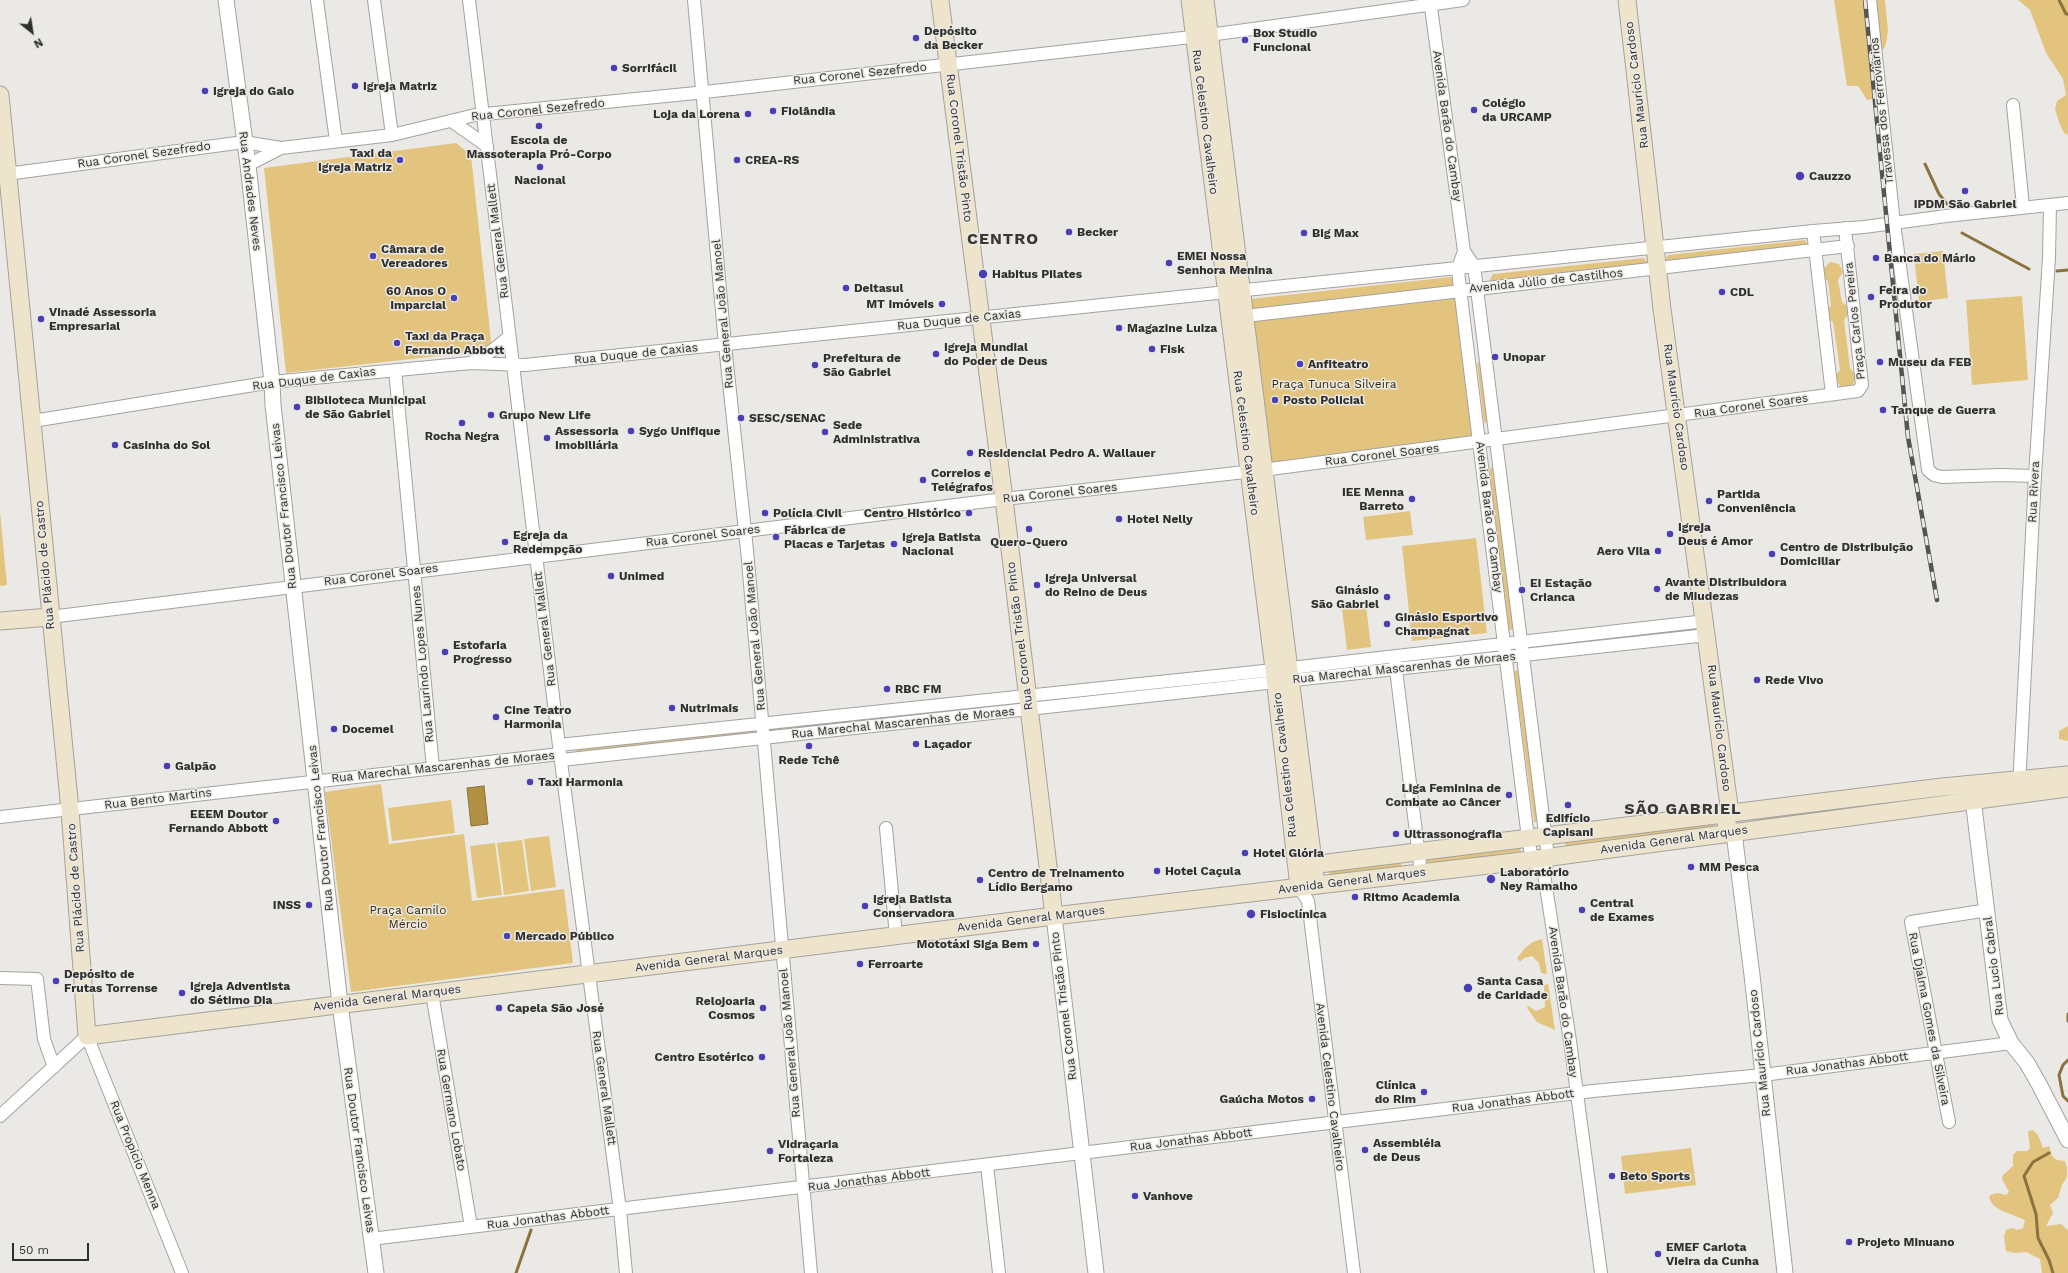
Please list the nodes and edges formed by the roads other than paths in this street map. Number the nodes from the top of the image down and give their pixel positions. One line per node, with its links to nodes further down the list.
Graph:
1 (226, 0): 22 (street, Rua Andrades Neves)
2 (317, 0): 21 (street)
3 (374, 0): 20 (street)
4 (469, 0): 18 (street, Rua General Mallett)
5 (694, 0): 15 (street, Rua General João Manoel)
6 (940, 0): 14 (main road, Rua Coronel Tristão Pinto)
7 (1190, 0): 13 (main road, Rua Celestino Cavalheiro)
8 (1205, 0): 13 (main road, Rua Celestino Cavalheiro)
9 (1463, 0): 12 (street, Rua Coronel Sezefredo)
10 (1627, 0): 35 (main road, Rua Maurício Cardoso)
11 (1870, 0): 30 (street, Travessa dos Ferroviários)
12 (1430, 2): 13 (street, Rua Coronel Sezefredo); 37 (street, Avenida Barão do Cambay)
13 (1202, 35): 14 (street, Rua Coronel Sezefredo); 42 (main road, Rua Celestino Cavalheiro)
14 (948, 64): 15 (street, Rua Coronel Sezefredo); 45 (main road, Rua Coronel Tristão Pinto)
15 (702, 92): 18 (street, Rua Coronel Sezefredo); 47 (street, Rua General João Manoel)
16 (0, 95): 26 (main road, Rua Plácido de Castro)
17 (2013, 105): 29 (street)
18 (483, 114): 19 (street, Rua Coronel Sezefredo); 23 (street, Rua General Mallett)
19 (453, 122): 20 (street, Rua Coronel Sezefredo); 23 (street)
20 (392, 135): 21 (street, Rua Coronel Sezefredo)
21 (336, 141): 24 (street, Rua Coronel Sezefredo)
22 (244, 142): 24 (street, Rua Coronel Sezefredo); 25 (street, Rua Andrades Neves); 26 (street, Rua Coronel Sezefredo)
23 (487, 146): 46 (street, Rua General Mallett)
24 (281, 148): 25 (street, Rua Coronel Sezefredo)
25 (248, 165): 51 (street, Rua Andrades Neves)
26 (7, 174): 54 (main road, Rua Plácido de Castro)
27 (2068, 203): 28 (street, Avenida Júlio de Castilhos)
28 (2050, 205): 29 (street, Avenida Júlio de Castilhos); 58 (street, Rua Rivera)
29 (2023, 208): 30 (street, Avenida Júlio de Castilhos)
30 (1894, 223): 31 (street, Avenida Júlio de Castilhos); 58 (street, Travessa dos Ferroviários)
31 (1864, 227): 32 (street, Avenida Júlio de Castilhos); 34 (street)
32 (1845, 228): 33 (street, Avenida Júlio de Castilhos); 34 (street, Praça Carlos Pereira)
33 (1813, 231): 35 (street, Avenida Júlio de Castilhos); 36 (street)
34 (1848, 246): 36 (street, Avenida Júlio de Castilhos); 52 (street, Praça Carlos Pereira)
35 (1655, 248): 38 (street, Avenida Júlio de Castilhos); 40 (main road, Rua Maurício Cardoso)
36 (1814, 250): 40 (street, Avenida Júlio de Castilhos); 52 (street)
37 (1464, 252): 38 (street, Avenida Barão do Cambay); 39 (street, Avenida Barão do Cambay)
38 (1474, 266): 39 (street, Avenida Júlio de Castilhos); 41 (street, Avenida Barão do Cambay)
39 (1458, 268): 42 (street, Avenida Júlio de Castilhos); 43 (street, Avenida Barão do Cambay)
40 (1658, 269): 41 (street, Avenida Júlio de Castilhos); 53 (main road, Rua Maurício Cardoso)
41 (1477, 289): 43 (street, Avenida Júlio de Castilhos); 55 (street, Avenida Barão do Cambay)
42 (1234, 291): 44 (main road, Rua Celestino Cavalheiro); 45 (street, Rua Duque de Caxias)
43 (1461, 291): 44 (street, Avenida Júlio de Castilhos); 56 (street, Avenida Barão do Cambay)
44 (1237, 317): 57 (main road, Rua Celestino Cavalheiro)
45 (981, 318): 47 (street, Rua Duque de Caxias); 59 (main road, Rua Coronel Tristão Pinto)
46 (509, 337): 48 (street); 49 (street, Rua General Mallett)
47 (725, 345): 49 (street, Rua Duque de Caxias); 60 (street, Rua General João Manoel)
48 (471, 363): 49 (street, Rua Duque de Caxias); 50 (street, Rua Duque de Caxias)
49 (513, 366): 61 (street, Rua General Mallett)
50 (395, 370): 51 (street, Rua Duque de Caxias); 62 (street, Rua Laurindo Lopes Nunes)
51 (272, 382): 54 (street, Rua Duque de Caxias); 63 (street, Rua Doutor Francisco Leivas)
52 (1832, 394): 53 (street, Rua Coronel Soares)
53 (1676, 416): 55 (street, Rua Coronel Soares); 67 (main road, Rua Maurício Cardoso)
54 (33, 421): 64 (main road, Rua Plácido de Castro)
55 (1497, 440): 56 (street, Rua Coronel Soares); 69 (street, Avenida Barão do Cambay)
56 (1479, 442): 57 (street, Rua Coronel Soares); 70 (street, Avenida Barão do Cambay)
57 (1256, 471): 59 (street, Rua Coronel Soares); 75 (main road, Rua Celestino Cavalheiro)
58 (2035, 476): 83 (street, Rua Rivera)
59 (1004, 499): 60 (street, Rua Coronel Soares); 76 (main road, Rua Coronel Tristão Pinto)
60 (745, 530): 61 (street, Rua Coronel Soares); 77 (street, Rua General João Manoel)
61 (536, 556): 62 (street, Rua Coronel Soares); 79 (street, Rua General Mallett)
62 (414, 571): 63 (street, Rua Coronel Soares); 80 (street, Rua Laurindo Lopes Nunes)
63 (293, 586): 64 (street, Rua Coronel Soares); 82 (street, Rua Doutor Francisco Leivas)
64 (50, 617): 65 (main road); 88 (main road, Rua Plácido de Castro)
65 (0, 621)
66 (1660, 626): 67 (street, Rua Marechal Mascarenhas de Moraes); 68 (street); 69 (street, Rua Marechal Mascarenhas de Moraes)
67 (1706, 628): 68 (street, Rua Marechal Mascarenhas de Moraes); 89 (main road, Rua Maurício Cardoso)
68 (1662, 640): 71 (street, Rua Marechal Mascarenhas de Moraes)
69 (1522, 642): 70 (street, Rua Marechal Mascarenhas de Moraes); 71 (street, Avenida Barão do Cambay)
70 (1504, 644): 72 (street, Rua Marechal Mascarenhas de Moraes); 73 (street, Avenida Barão do Cambay)
71 (1523, 655): 73 (street, Rua Marechal Mascarenhas de Moraes); 94 (street, Avenida Barão do Cambay)
72 (1394, 656): 74 (street); 75 (street, Rua Marechal Mascarenhas de Moraes)
73 (1506, 657): 74 (street, Rua Marechal Mascarenhas de Moraes); 95 (street, Avenida Barão do Cambay)
74 (1396, 669): 75 (street, Rua Marechal Mascarenhas de Moraes); 97 (street)
75 (1282, 675): 76 (street, Rua Marechal Mascarenhas de Moraes); 99 (main road, Rua Celestino Cavalheiro); 100 (main road, Rua Celestino Cavalheiro)
76 (1028, 702): 77 (street, Rua Marechal Mascarenhas de Moraes); 78 (street, Rua Marechal Mascarenhas de Moraes); 104 (main road, Rua Coronel Tristão Pinto)
77 (762, 724): 78 (street, Rua General João Manoel); 79 (street, Rua Marechal Mascarenhas de Moraes)
78 (763, 738): 79 (street, Rua Marechal Mascarenhas de Moraes); 106 (street, Rua General João Manoel)
79 (560, 753): 80 (street, Rua Marechal Mascarenhas de Moraes); 107 (street, Rua General Mallett)
80 (433, 768): 82 (street, Rua Marechal Mascarenhas de Moraes)
81 (2068, 775): 83 (main road)
82 (316, 781): 88 (street, Rua Bento Martins); 110 (street, Rua Doutor Francisco Leivas)
83 (2019, 787): 84 (main road); 86 (main road)
84 (2068, 788)
85 (1925, 789): 86 (main road, Avenida General Marques); 87 (main road); 89 (main road, Avenida General Marques)
86 (1971, 792): 87 (main road, Avenida General Marques); 103 (street, Rua Lucio Cabral)
87 (1928, 806): 93 (main road, Avenida General Marques)
88 (70, 810): 90 (street, Rua Bento Martins); 111 (main road, Rua Plácido de Castro)
89 (1730, 813): 91 (main road, Avenida General Marques); 93 (main road, Rua Maurício Cardoso)
90 (0, 817)
91 (1636, 825): 94 (main road, Avenida General Marques); 96 (main road)
92 (886, 828): 105 (street)
93 (1734, 833): 96 (main road, Avenida General Marques); 115 (street, Rua Maurício Cardoso)
94 (1546, 836): 95 (main road, Avenida General Marques); 98 (street, Avenida Barão do Cambay)
95 (1528, 838): 97 (main road, Avenida General Marques); 98 (street, Avenida Barão do Cambay)
96 (1639, 845): 98 (main road, Avenida General Marques)
97 (1418, 852): 99 (main road, Avenida General Marques); 101 (street)
98 (1540, 858): 101 (main road, Avenida General Marques); 116 (street, Avenida Barão do Cambay)
99 (1313, 865): 100 (main road, Avenida General Marques); 102 (main road, Rua Celestino Cavalheiro)
100 (1296, 867): 102 (main road, Rua Celestino Cavalheiro)
101 (1421, 873): 102 (main road, Avenida General Marques)
102 (1308, 891): 104 (main road, Avenida General Marques); 119 (street, Avenida Celestino Cavalheiro)
103 (1988, 910): 112 (street, Rua Lucio Cabral); 113 (street, Rua Djalma Gomes da Silveira)
104 (1054, 916): 105 (main road, Avenida General Marques); 121 (street, Rua Coronel Tristão Pinto)
105 (896, 936): 106 (main road, Avenida General Marques)
106 (781, 950): 107 (main road, Avenida General Marques); 123 (street, Rua General João Manoel)
107 (589, 974): 109 (main road, Avenida General Marques); 124 (street, Rua General Mallett)
108 (0, 978): 114 (street)
109 (432, 993): 110 (main road, Avenida General Marques); 125 (street, Rua Germano Lobato)
110 (340, 1004): 111 (main road, Avenida General Marques); 126 (street, Rua Doutor Francisco Leivas)
111 (87, 1036): 114 (street); 127 (street, Rua Propício Menna)
112 (2011, 1043): 113 (street, Rua Jonathas Abbott); 120 (street, Rua Lucio Cabral)
113 (1936, 1053): 115 (street, Rua Jonathas Abbott); 118 (street, Rua Djalma Gomes da Silveira)
114 (54, 1067): 117 (street)
115 (1763, 1075): 116 (street, Rua Jonathas Abbott); 135 (street, Rua Maurício Cardoso)
116 (1576, 1093): 119 (street, Rua Jonathas Abbott); 134 (street, Avenida Barão do Cambay)
117 (0, 1116)
118 (1949, 1122)
119 (1334, 1123): 121 (street, Rua Jonathas Abbott); 133 (street, Avenida Celestino Cavalheiro)
120 (2068, 1140)
121 (1082, 1154): 122 (street, Rua Jonathas Abbott); 132 (street, Rua Coronel Tristão Pinto)
122 (987, 1165): 123 (street, Rua Jonathas Abbott); 131 (street)
123 (803, 1188): 124 (street, Rua Jonathas Abbott); 130 (street, Rua General João Manoel)
124 (620, 1210): 125 (street, Rua Jonathas Abbott); 129 (street, Rua General Mallett)
125 (471, 1227): 126 (street, Rua Jonathas Abbott)
126 (371, 1239): 128 (street, Rua Doutor Francisco Leivas)
127 (182, 1273)
128 (376, 1273)
129 (626, 1273)
130 (811, 1273)
131 (1000, 1273)
132 (1096, 1273)
133 (1354, 1273)
134 (1601, 1273)
135 (1785, 1273)

